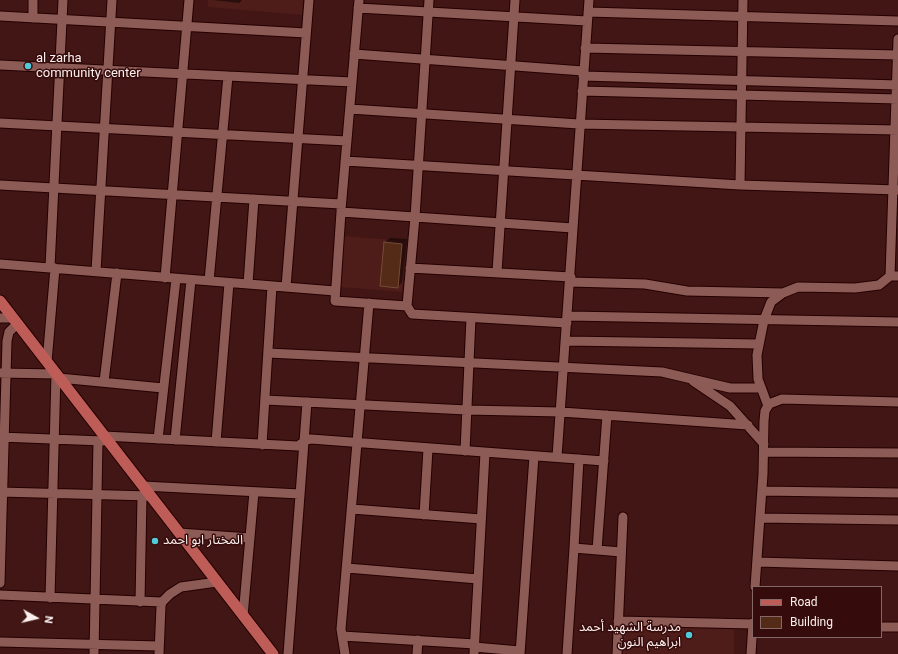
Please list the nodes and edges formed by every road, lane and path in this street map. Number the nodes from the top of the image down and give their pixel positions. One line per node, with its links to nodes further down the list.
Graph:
1 (34, 0): 16 (street)
2 (63, 0): 17 (street)
3 (112, 0): 19 (street)
4 (189, 0): 20 (street)
5 (309, 0): 21 (street)
6 (429, 0): 11 (street)
7 (515, 0): 13 (street)
8 (589, 0): 14 (street)
9 (742, 0): 15 (street)
10 (359, 4): 11 (street); 25 (street)
11 (428, 12): 13 (street); 27 (street)
12 (0, 16): 16 (street)
13 (514, 17): 14 (street); 29 (street)
14 (588, 17): 15 (street); 23 (street)
15 (743, 17): 18 (street); 24 (street)
16 (33, 18): 17 (street)
17 (62, 20): 19 (street); 30 (street)
18 (898, 21)
19 (111, 22): 20 (street); 31 (street)
20 (187, 26): 21 (street); 33 (street)
21 (306, 33): 35 (street)
22 (898, 39): 26 (street)
23 (585, 48): 24 (street); 32 (street)
24 (743, 52): 26 (street); 36 (street)
25 (354, 54): 27 (street); 37 (street)
26 (898, 55): 38 (street)
27 (425, 59): 29 (street); 43 (street)
28 (0, 65): 30 (street)
29 (511, 66): 32 (street); 44 (street)
30 (60, 68): 31 (street); 47 (street)
31 (108, 70): 33 (street); 49 (street)
32 (583, 73): 36 (street); 39 (street)
33 (183, 74): 34 (street); 51 (street)
34 (228, 76): 35 (street); 52 (street)
35 (302, 80): 37 (street); 53 (street)
36 (742, 81): 38 (street); 40 (street)
37 (352, 82): 42 (street)
38 (897, 85): 41 (street)
39 (582, 91): 40 (street); 46 (street)
40 (741, 95): 41 (street); 48 (street)
41 (897, 99): 50 (street)
42 (350, 109): 43 (street); 54 (street)
43 (421, 114): 44 (street); 56 (street)
44 (508, 120): 46 (street); 57 (street)
45 (0, 123): 47 (street)
46 (579, 124): 48 (street); 58 (street)
47 (57, 126): 49 (street); 61 (street)
48 (741, 127): 50 (street); 59 (street)
49 (104, 129): 51 (street); 63 (street)
50 (897, 130): 62 (street)
51 (177, 132): 52 (street); 64 (street)
52 (222, 135): 53 (street); 65 (street)
53 (298, 138): 54 (street); 67 (street)
54 (347, 141): 55 (street)
55 (345, 161): 56 (street); 68 (street)
56 (418, 166): 57 (street); 69 (street)
57 (504, 171): 58 (street); 70 (street)
58 (576, 175): 59 (street); 71 (street)
59 (740, 184): 62 (street)
60 (0, 186): 61 (street)
61 (54, 188): 63 (street); 73 (street)
62 (896, 190): 78 (street)
63 (101, 191): 64 (street); 75 (street)
64 (172, 195): 65 (street); 79 (street)
65 (217, 197): 66 (street); 83 (street)
66 (254, 199): 67 (street); 85 (street)
67 (293, 201): 68 (street); 87 (street)
68 (341, 208): 69 (street); 88 (street)
69 (414, 217): 70 (street); 74 (street)
70 (500, 223): 71 (street); 76 (street)
71 (573, 228): 82 (street)
72 (0, 264): 73 (street)
73 (52, 267): 75 (street); 103 (street)
74 (410, 268): 76 (street); 92 (street)
75 (96, 272): 77 (street)
76 (496, 272): 82 (street)
77 (117, 273): 79 (street); 109 (street)
78 (894, 276): 89 (street)
79 (165, 278): 80 (street)
80 (176, 279): 81 (street); 110 (street)
81 (191, 280): 83 (street); 125 (street)
82 (570, 280): 89 (street); 95 (street)
83 (209, 281): 84 (street)
84 (229, 283): 85 (street); 126 (street)
85 (248, 284): 86 (street)
86 (272, 286): 87 (street); 101 (street)
87 (286, 287): 88 (street)
88 (335, 291): 91 (street)
89 (783, 293): 96 (street)
90 (0, 301): 97 (main road)
91 (369, 303): 92 (street); 102 (street)
92 (407, 306): 94 (street)
93 (0, 318): 97 (street)
94 (471, 318): 95 (street); 104 (street)
95 (568, 319): 96 (street); 99 (street)
96 (764, 320): 98 (street); 100 (street)
97 (16, 321): 103 (main road); 106 (street)
98 (898, 322)
99 (566, 341): 100 (street); 105 (street)
100 (759, 344): 111 (street)
101 (268, 354): 102 (street); 112 (street)
102 (365, 358): 104 (street); 115 (street)
103 (47, 362): 107 (main road)
104 (469, 363): 105 (street); 117 (street)
105 (564, 368): 108 (street); 118 (street)
106 (3, 373): 107 (street); 121 (street)
107 (58, 376): 109 (street); 122 (street); 123 (main road)
108 (687, 378): 111 (street); 120 (street)
109 (104, 382): 110 (street)
110 (163, 388): 124 (street)
111 (761, 388): 116 (street)
112 (265, 400): 113 (street); 129 (street)
113 (307, 402): 115 (street); 127 (street)
114 (898, 402): 116 (street)
115 (361, 405): 117 (street); 128 (street)
116 (768, 406): 130 (street)
117 (467, 410): 118 (street); 132 (street)
118 (561, 412): 119 (street); 136 (street)
119 (607, 415): 120 (street); 138 (street)
120 (748, 424): 130 (street)
121 (2, 437): 122 (street); 140 (street)
122 (54, 439): 123 (street); 143 (street)
123 (103, 439): 124 (street); 142 (main road); 146 (street)
124 (158, 439): 125 (street)
125 (175, 440): 126 (street)
126 (216, 442): 129 (street)
127 (304, 442): 128 (street); 129 (street); 144 (street)
128 (358, 443): 131 (street); 147 (street)
129 (262, 445)
130 (764, 448): 134 (street); 139 (street)
131 (428, 449): 132 (street); 148 (street)
132 (465, 451): 133 (street)
133 (485, 453): 135 (street); 151 (street)
134 (898, 453)
135 (534, 456): 136 (street); 183 (street)
136 (557, 458): 137 (street)
137 (580, 459): 138 (street); 155 (street)
138 (604, 461): 156 (street)
139 (762, 491): 145 (street); 150 (street)
140 (1, 492): 143 (street); 158 (street)
141 (254, 492): 142 (street); 144 (street); 154 (street)
142 (145, 493): 146 (street); 153 (main road); 169 (street)
143 (53, 494): 146 (street); 167 (street)
144 (300, 494): 186 (street)
145 (898, 494)
146 (97, 495): 168 (street)
147 (352, 509): 148 (street); 161 (street)
148 (424, 515): 151 (street)
149 (624, 517): 157 (street)
150 (760, 518): 152 (street); 159 (street)
151 (481, 519): 162 (street)
152 (898, 520)
153 (179, 533): 154 (street); 163 (main road)
154 (250, 538): 171 (street)
155 (574, 548): 156 (street); 189 (street)
156 (597, 550): 157 (street)
157 (621, 552): 172 (street)
158 (0, 562): 164 (street)
159 (757, 562): 160 (street); 165 (street)
160 (898, 566)
161 (347, 568): 162 (street); 176 (street)
162 (478, 579): 181 (street)
163 (217, 582): 170 (street); 171 (main road)
164 (0, 583)
165 (755, 586)
166 (0, 595): 167 (street)
167 (50, 598): 168 (street)
168 (95, 600): 169 (street); 180 (street)
169 (140, 602): 170 (street)
170 (162, 602): 182 (street)
171 (243, 616): 185 (main road)
172 (618, 621): 173 (street); 190 (street)
173 (752, 624)
174 (882, 626): 175 (street)
175 (898, 627)
176 (342, 636): 178 (street); 187 (street)
177 (752, 638): 191 (street)
178 (418, 640): 181 (street); 188 (street)
179 (0, 642): 180 (street)
180 (94, 644): 182 (street); 184 (street)
181 (474, 648): 183 (street)
182 (159, 650)
183 (520, 652)
184 (94, 654)
185 (273, 654)
186 (288, 654)
187 (345, 654)
188 (417, 654)
189 (567, 654)
190 (617, 654)
191 (751, 654)

